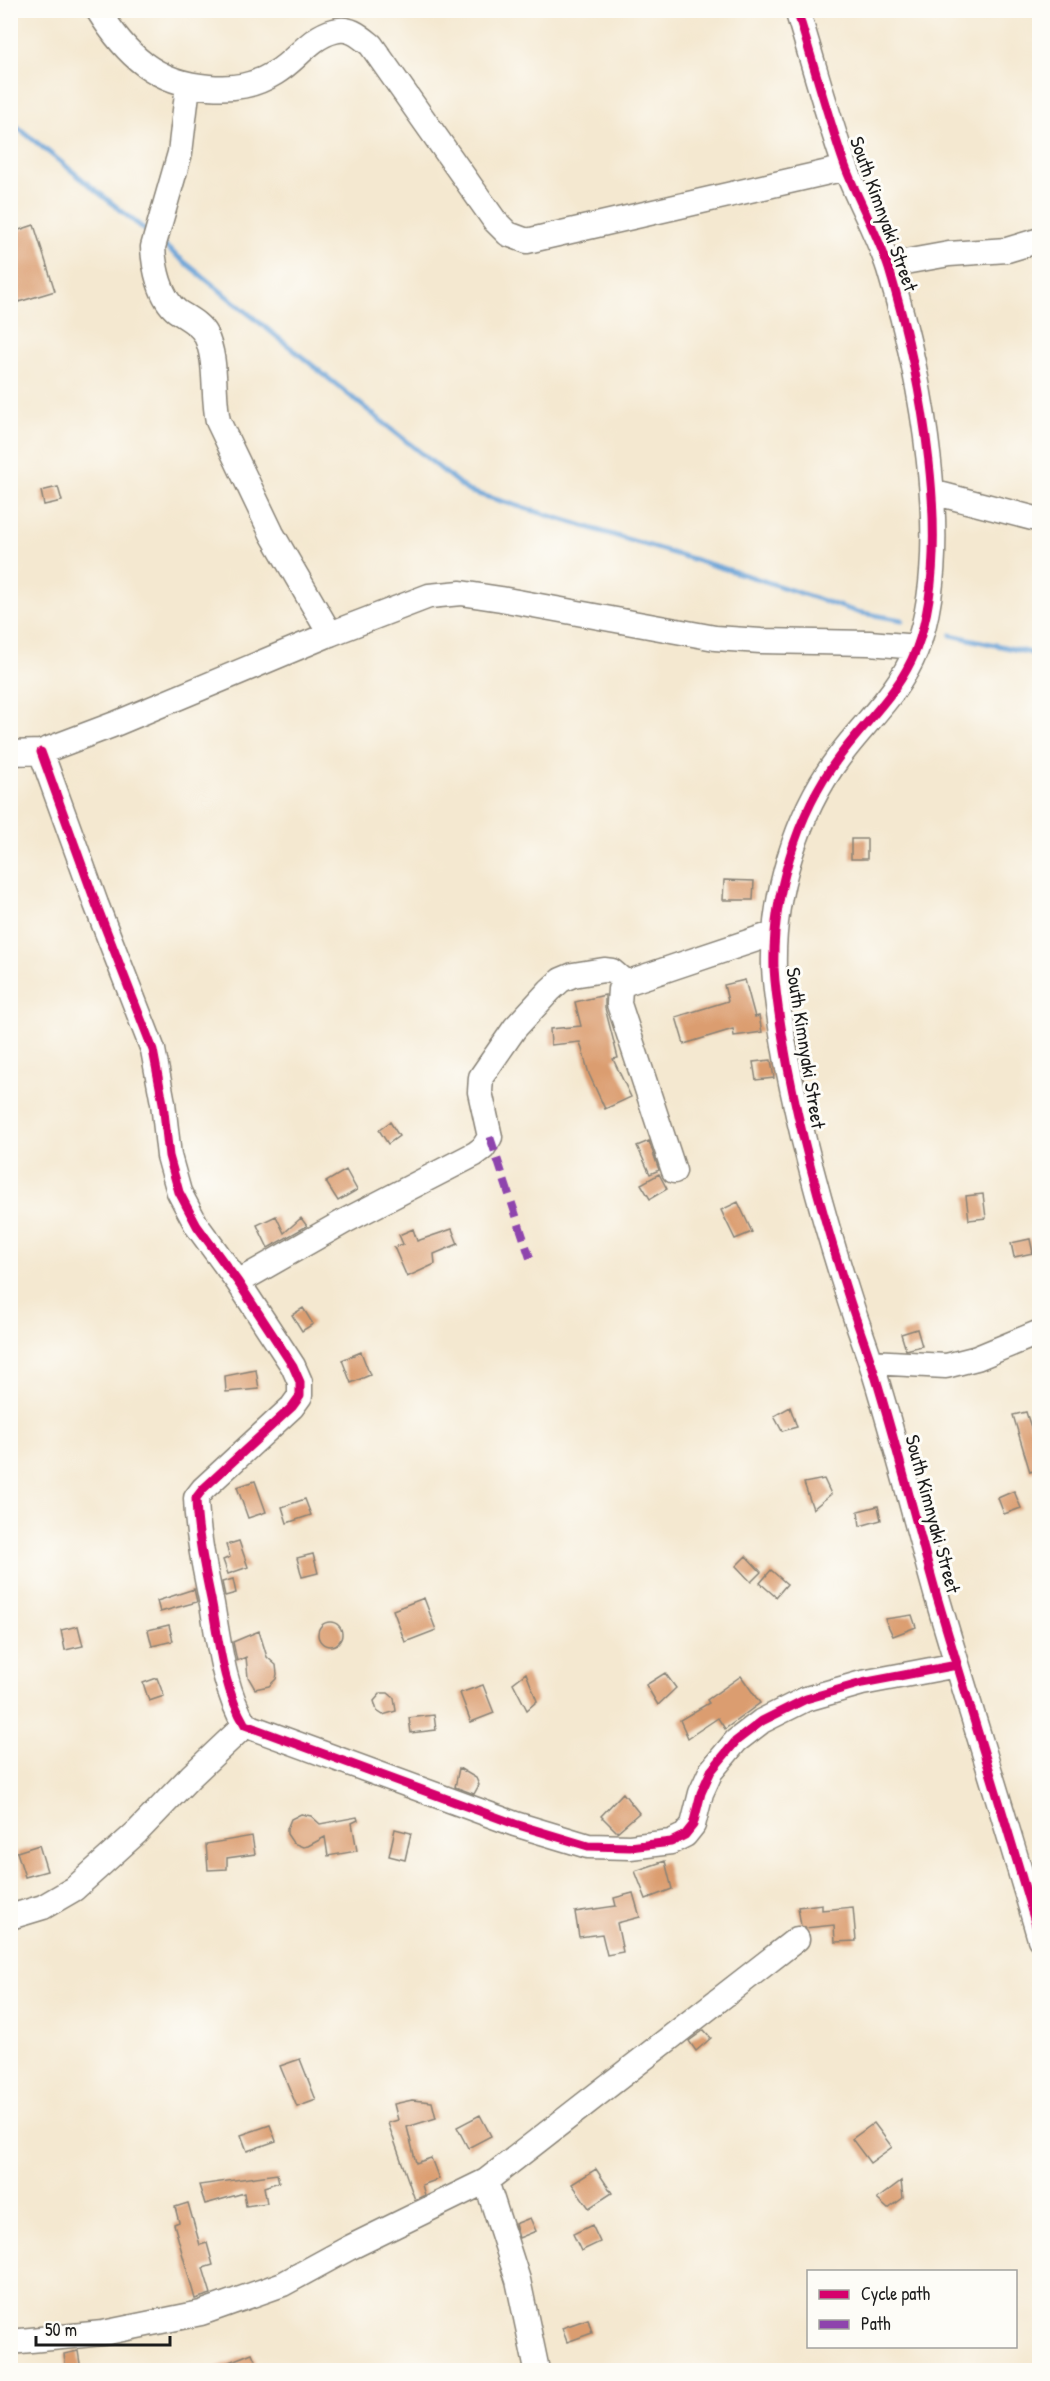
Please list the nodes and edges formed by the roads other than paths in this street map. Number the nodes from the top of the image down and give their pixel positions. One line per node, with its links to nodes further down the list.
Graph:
1 (98, 10): 3 (street)
2 (797, 10): 4 (street, South Kimnyaki Street)
3 (188, 85): 4 (street); 9 (street)
4 (846, 168): 6 (street, South Kimnyaki Street)
5 (1040, 240): 6 (street)
6 (888, 265): 7 (street, South Kimnyaki Street)
7 (933, 492): 8 (street); 10 (street, South Kimnyaki Street)
8 (1040, 520)
9 (330, 634): 10 (street); 11 (street)
10 (917, 647): 13 (street, South Kimnyaki Street)
11 (41, 752): 12 (street); 16 (street)
12 (10, 753)
13 (775, 933): 14 (street); 18 (street, South Kimnyaki Street)
14 (626, 983): 15 (street); 16 (street)
15 (674, 1171)
16 (238, 1282): 20 (street)
17 (1040, 1332): 18 (street)
18 (871, 1362): 19 (street, South Kimnyaki Street)
19 (957, 1665): 20 (street); 22 (street, South Kimnyaki Street)
20 (245, 1725): 21 (street)
21 (10, 1917)
22 (1040, 1939)
23 (797, 1940): 24 (street)
24 (486, 2181): 25 (street); 26 (street)
25 (10, 2342)
26 (537, 2370)

